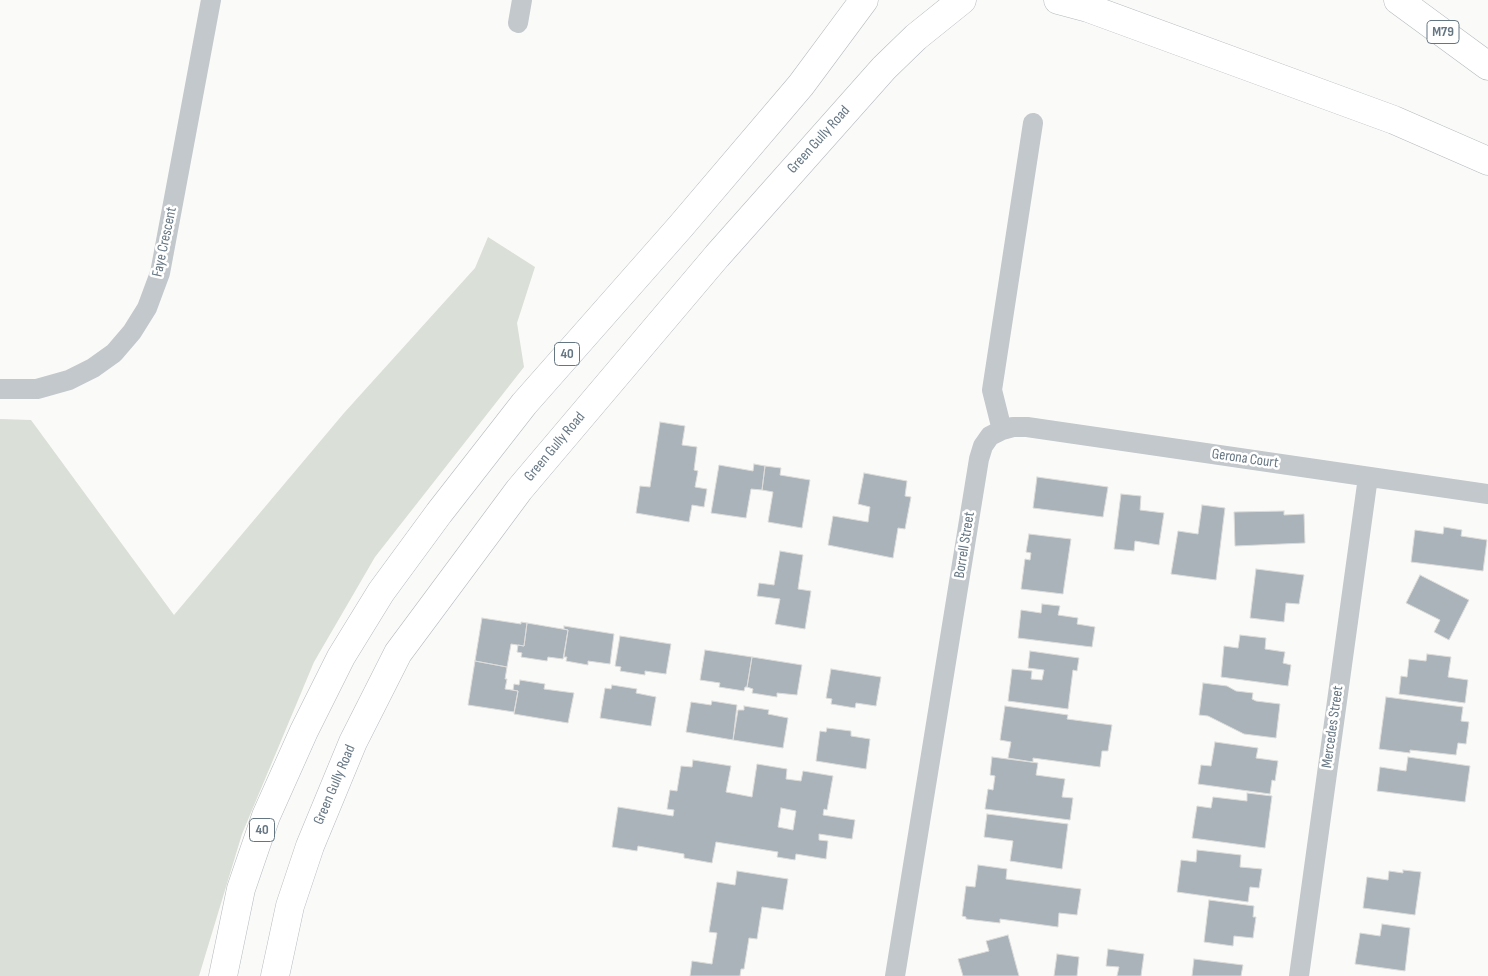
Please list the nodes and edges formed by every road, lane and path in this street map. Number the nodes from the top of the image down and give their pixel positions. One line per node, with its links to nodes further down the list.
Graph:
1 (210, 0): 11 (street, Faye Crescent)
2 (522, 0): 7 (street)
3 (864, 0): 15 (main road, 40)
4 (962, 0): 16 (main road, Green Gully Road)
5 (1058, 0): 10 (main road)
6 (1398, 0): 8 (main road, M79)
7 (518, 23)
8 (1488, 66)
9 (1033, 123): 12 (street)
10 (1488, 161)
11 (0, 389)
12 (1002, 430): 13 (street, Gerona Court); 19 (street, Borrell Street)
13 (1368, 477): 14 (street, Gerona Court); 20 (street, Mercedes Street)
14 (1488, 494)
15 (232, 934): 17 (main road); 18 (main road, 40)
16 (276, 971)
17 (218, 976)
18 (223, 976)
19 (895, 976)
20 (1298, 976)

